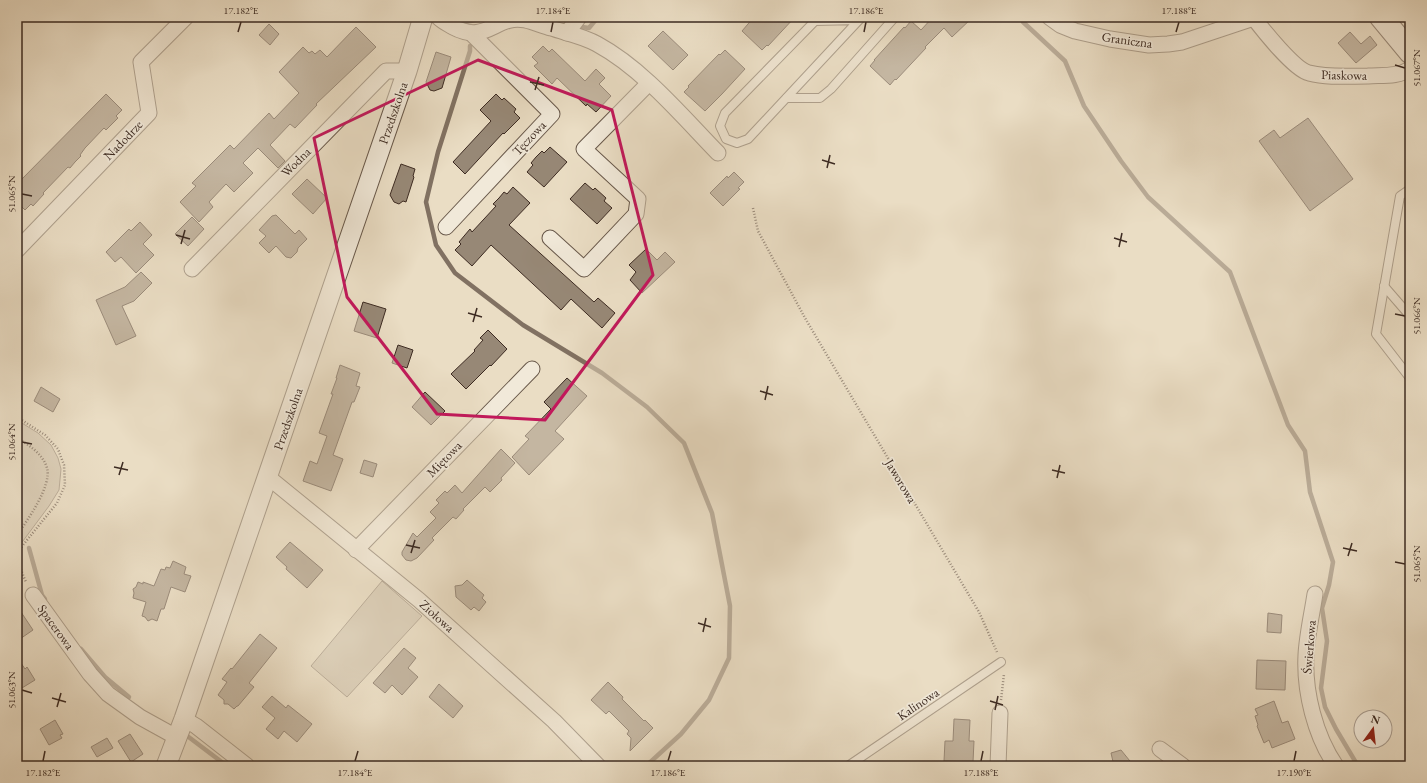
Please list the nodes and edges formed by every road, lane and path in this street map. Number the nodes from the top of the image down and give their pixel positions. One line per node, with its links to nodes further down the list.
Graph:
1 (186, 17): 22 (street, Nadodrze)
2 (424, 17): 14 (street, Przedszkolna)
3 (438, 17): 11 (street)
4 (579, 17): 10 (street)
5 (895, 17): 16 (lane)
6 (1049, 17): 7 (street, Graniczna)
7 (1253, 17): 13 (street, Piaskowa)
8 (1381, 17): 12 (main road)
9 (860, 18): 16 (lane); 16 (lane)
10 (567, 33): 11 (street); 15 (street)
11 (472, 34): 20 (street, Tęczowa)
12 (1410, 52)
13 (1410, 69)
14 (407, 71): 23 (street, Wodna); 30 (street, Przedszkolna)
15 (649, 83): 17 (street); 21 (street)
16 (787, 98)
17 (718, 153)
18 (1410, 188): 24 (lane)
19 (754, 208): 35 (path, Jaworowa)
20 (446, 227)
21 (550, 238)
22 (17, 250)
23 (192, 269)
24 (1384, 286): 25 (lane); 27 (lane)
25 (1410, 316)
26 (532, 369): 32 (street, Miętowa)
27 (1410, 378)
28 (17, 417): 34 (path, Spacerowa)
29 (17, 438): 31 (path)
30 (268, 477): 32 (street, Ziołowa); 37 (street, Przedszkolna)
31 (17, 535)
32 (356, 550): 42 (street, Ziołowa)
33 (1315, 594): 46 (street, Świerkowa)
34 (33, 595): 38 (street, Spacerowa)
35 (1001, 662): 36 (path, Jaworowa); 43 (lane, Kalinowa)
36 (1000, 713): 44 (street)
37 (184, 719): 38 (street, Przedszkolna); 41 (street)
38 (178, 738): 40 (street, Przedszkolna)
39 (1160, 749): 45 (street)
40 (166, 766)
41 (247, 766)
42 (598, 766)
43 (848, 766)
44 (998, 766)
45 (1183, 766)
46 (1336, 766)

